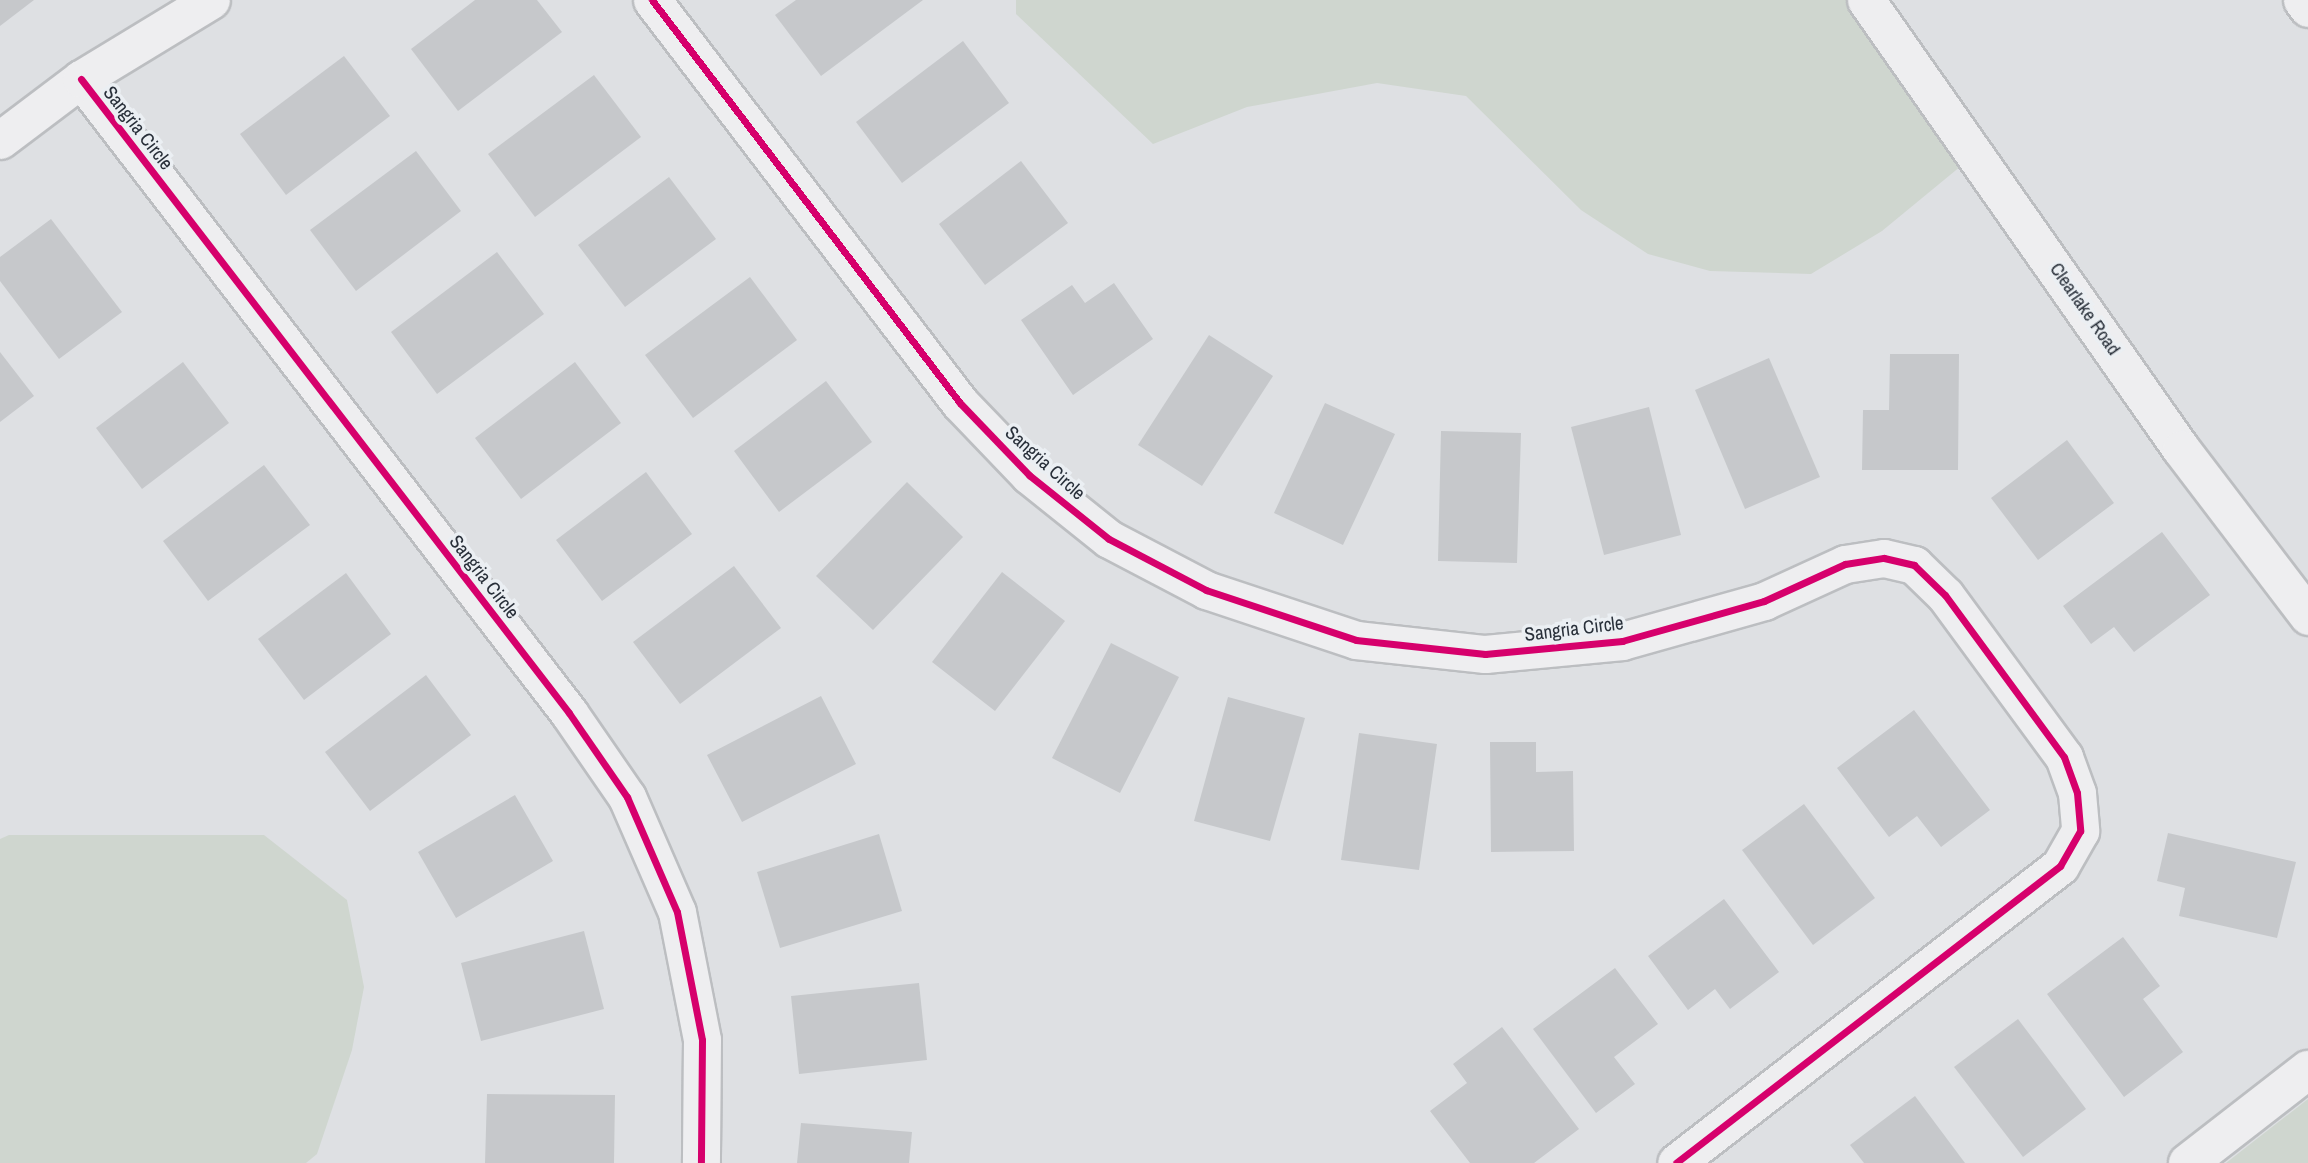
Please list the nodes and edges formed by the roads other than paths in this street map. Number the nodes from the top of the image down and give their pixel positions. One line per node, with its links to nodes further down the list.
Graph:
1 (211, 0): 6 (street)
2 (652, 0): 11 (street, Sangria Circle)
3 (1866, 0): 8 (street, Clearlake Road)
4 (2302, 0): 5 (street)
5 (2308, 8)
6 (80, 79): 7 (street); 10 (street, Sangria Circle)
7 (0, 140)
8 (2308, 616)
9 (2308, 1070): 12 (street)
10 (701, 1163)
11 (1676, 1163)
12 (2188, 1163)

